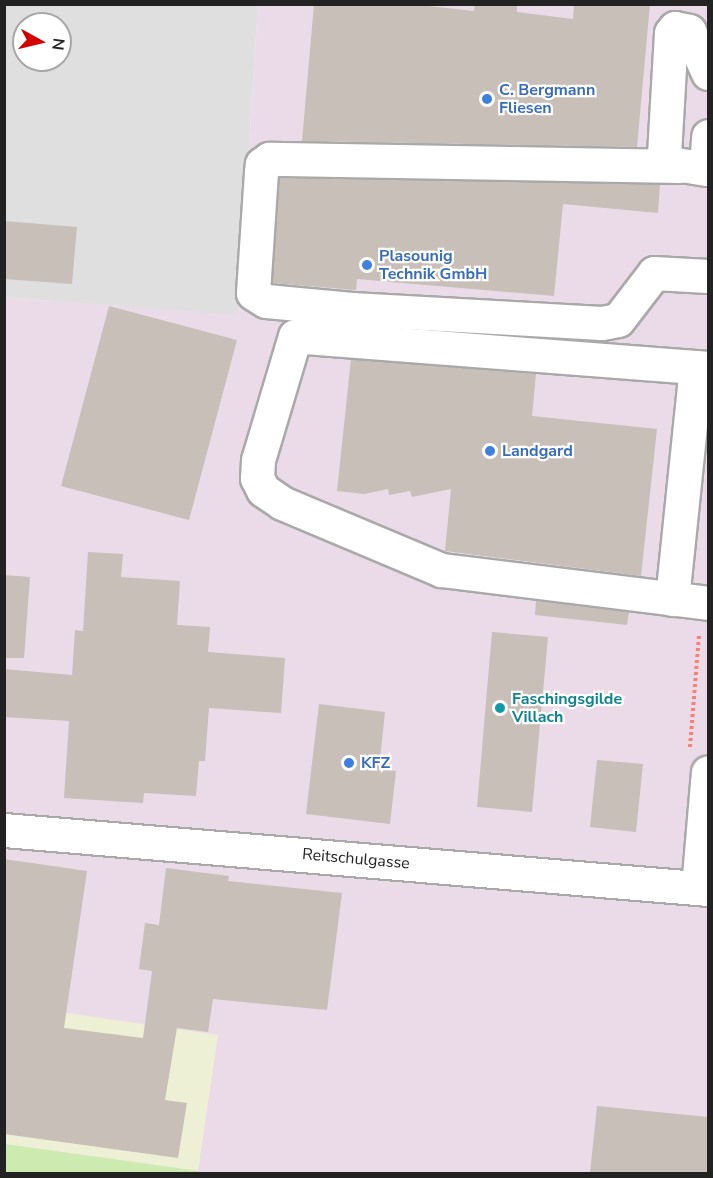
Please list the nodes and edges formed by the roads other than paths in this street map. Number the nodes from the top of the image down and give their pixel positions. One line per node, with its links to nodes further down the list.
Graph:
1 (708, 73): 3 (street)
2 (708, 136): 3 (street)
3 (698, 168): 4 (street)
4 (708, 276)
5 (702, 368): 6 (street); 6 (street)
6 (694, 602)
7 (699, 762): 9 (street)
8 (4, 830): 9 (street, Reitschulgasse)
9 (703, 888)

